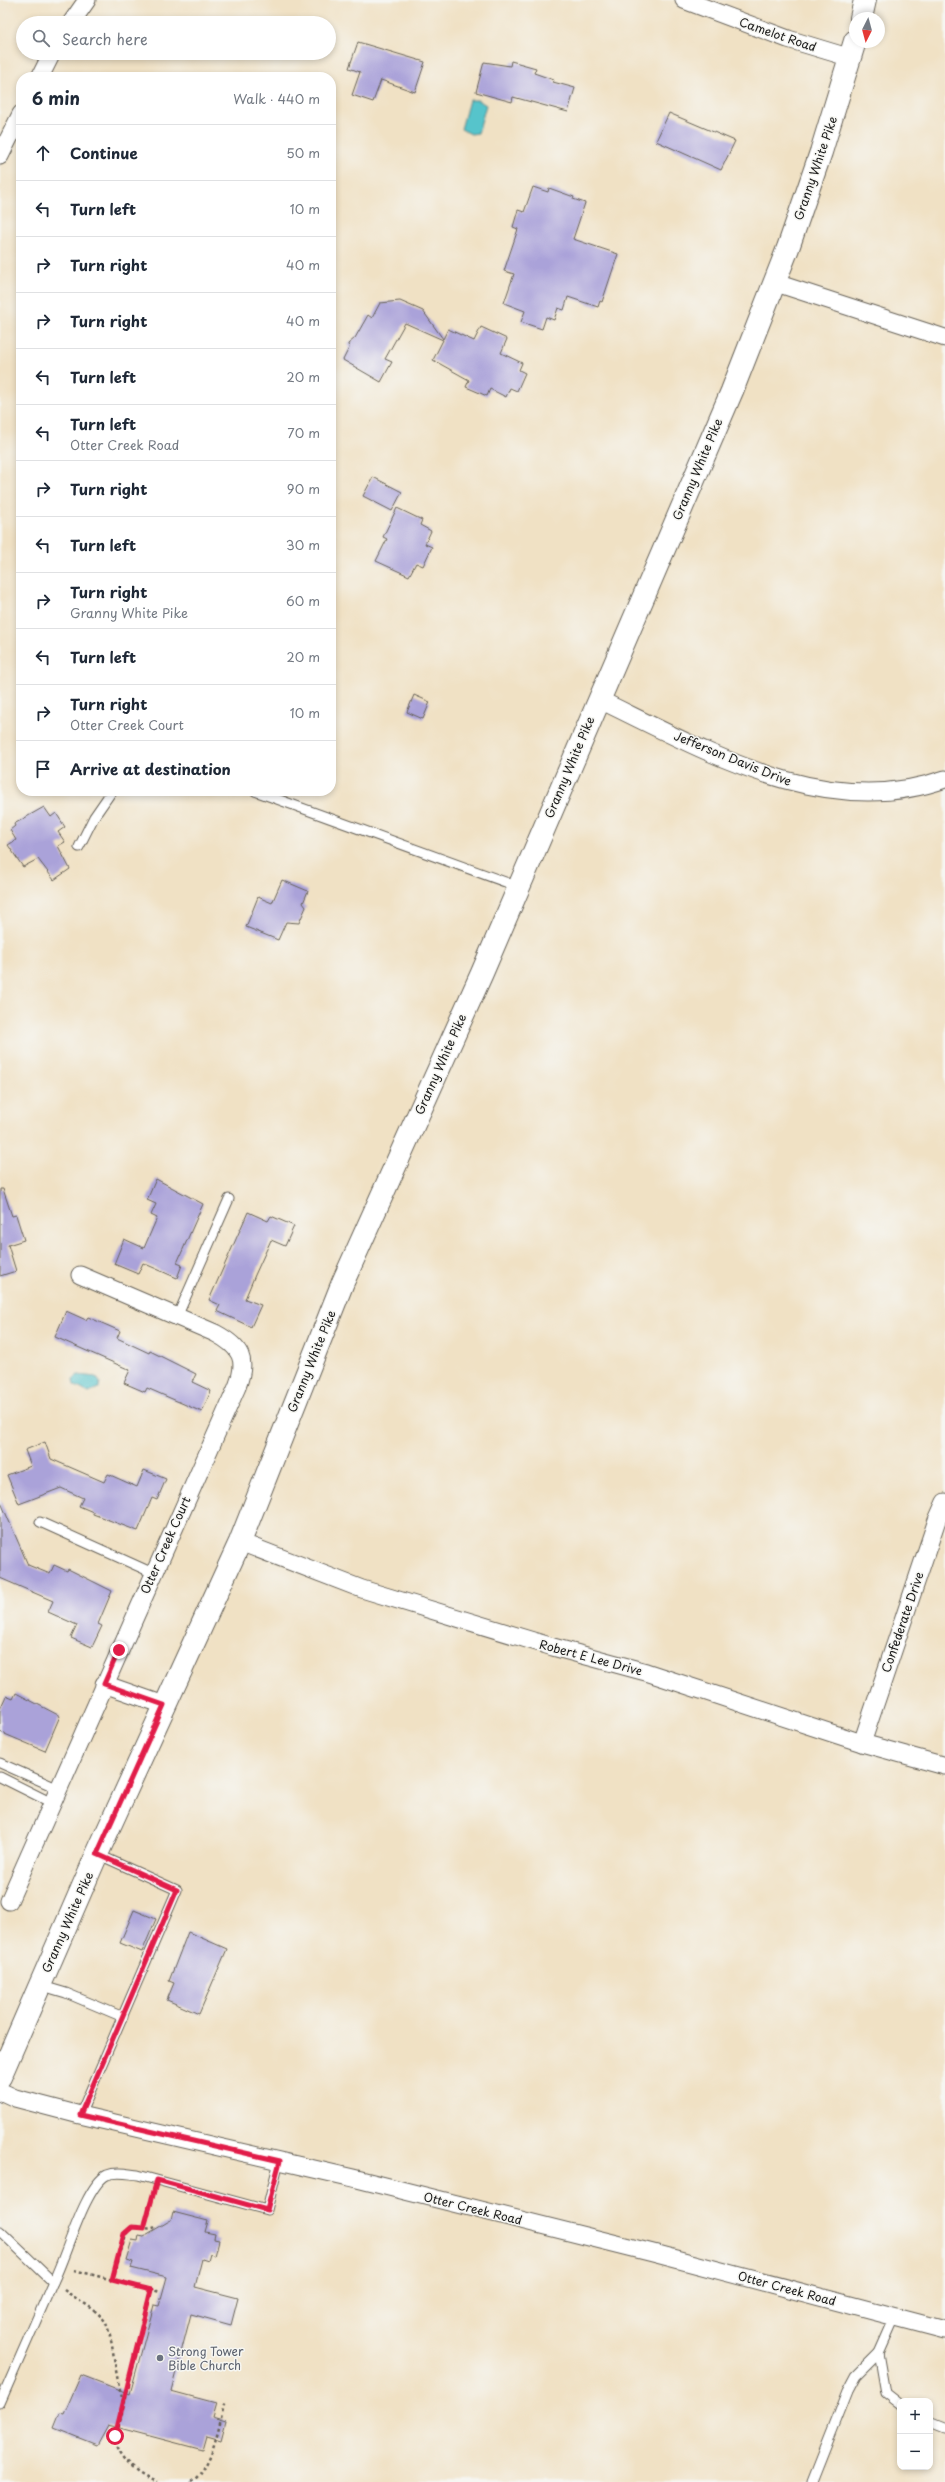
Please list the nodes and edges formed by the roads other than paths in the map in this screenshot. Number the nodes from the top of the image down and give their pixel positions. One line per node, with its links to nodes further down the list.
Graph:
1 (87, 0): 5 (street)
2 (684, 0): 6 (street, Camelot Road)
3 (865, 0): 4 (main road)
4 (862, 12)
5 (76, 16)
6 (853, 50): 11 (main road, Granny White Pike)
7 (48, 60): 8 (street)
8 (42, 72)
9 (16, 124): 10 (street)
10 (0, 156)
11 (776, 283): 12 (street); 13 (main road, Granny White Pike)
12 (945, 338)
13 (598, 699): 14 (street, Jefferson Davis Drive); 18 (main road, Granny White Pike)
14 (945, 779)
15 (108, 796): 17 (lane)
16 (269, 796): 18 (lane)
17 (79, 847)
18 (519, 887): 24 (main road, Granny White Pike)
19 (229, 1199): 21 (lane)
20 (80, 1275): 21 (street, Otter Creek Court)
21 (177, 1317): 25 (street, Otter Creek Court)
22 (945, 1502): 28 (street, Confederate Drive)
23 (40, 1522): 25 (lane)
24 (240, 1542): 27 (main road, Granny White Pike); 28 (street, Robert E Lee Drive)
25 (153, 1573): 26 (street, Otter Creek Court)
26 (104, 1684): 27 (street); 32 (street, Otter Creek Court)
27 (164, 1705): 33 (main road, Granny White Pike)
28 (862, 1743): 30 (street, Robert E Lee Drive)
29 (0, 1763): 32 (lane)
30 (945, 1766)
31 (0, 1777): 32 (lane)
32 (55, 1796): 34 (street, Otter Creek Court)
33 (97, 1854): 35 (main road, Granny White Pike); 36 (lane)
34 (9, 1901)
35 (39, 1985): 36 (lane); 37 (main road, Granny White Pike)
36 (123, 2017): 39 (lane)
37 (0, 2077)
38 (0, 2091): 39 (street, Otter Creek Road)
39 (80, 2115): 40 (street, Otter Creek Road)
40 (280, 2161): 42 (lane); 43 (street, Otter Creek Road)
41 (0, 2231): 42 (lane)
42 (53, 2282): 47 (lane)
43 (895, 2317): 44 (street, Otter Creek Road); 45 (lane)
44 (945, 2330)
45 (879, 2353): 46 (lane); 50 (lane)
46 (897, 2402)
47 (0, 2403)
48 (933, 2423): 49 (lane)
49 (945, 2428)
50 (812, 2482)

